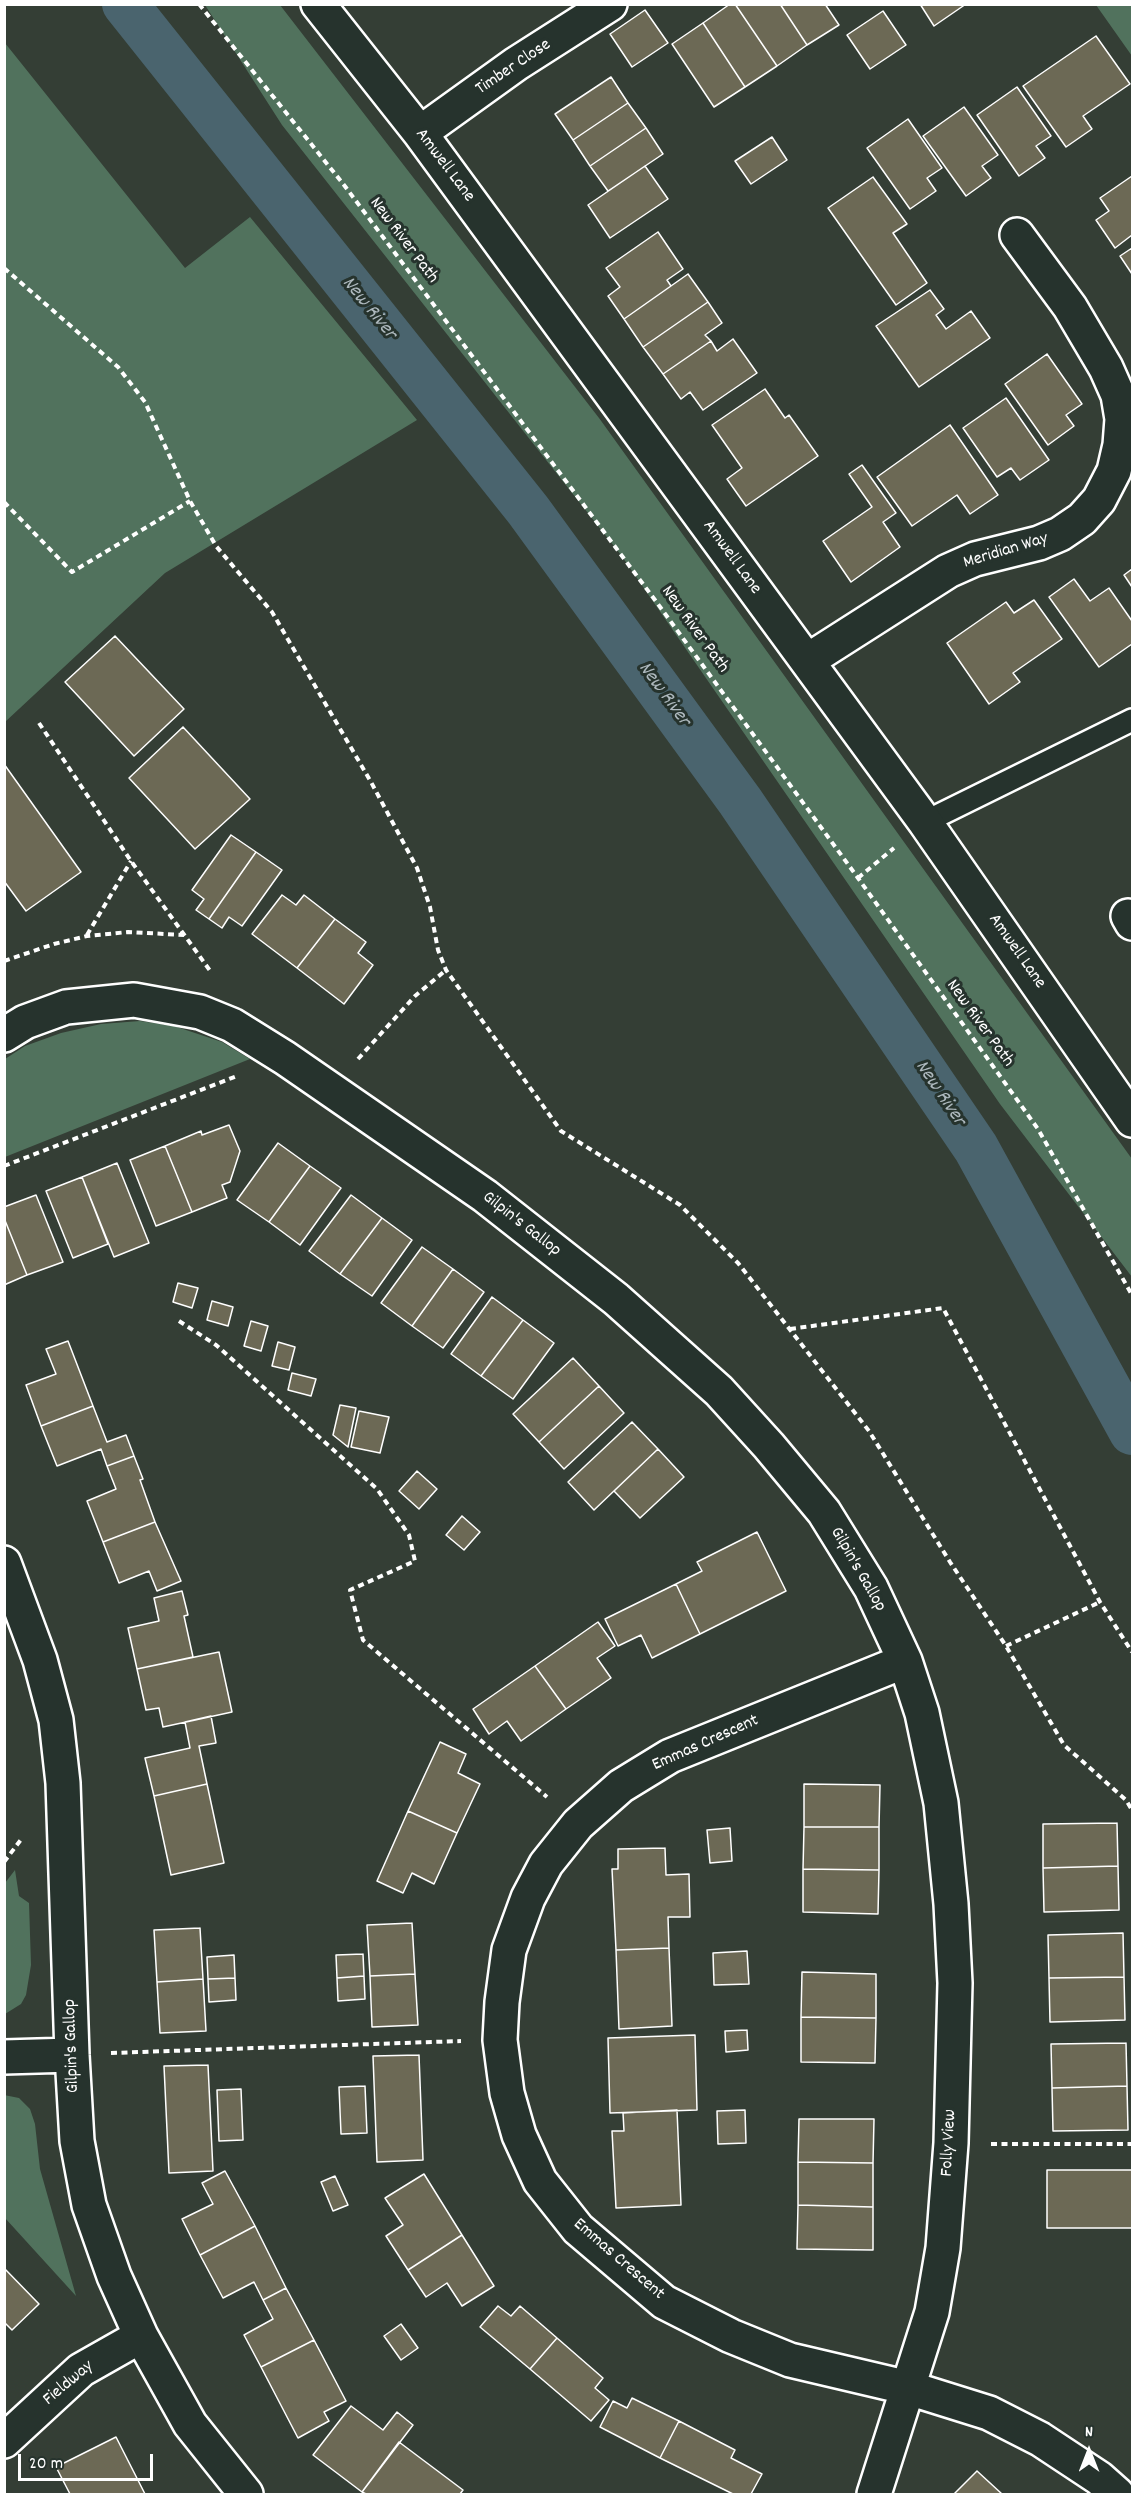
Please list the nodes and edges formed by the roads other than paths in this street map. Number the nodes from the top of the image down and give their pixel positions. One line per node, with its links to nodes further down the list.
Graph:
1 (318, 4): 3 (street, Amwell Lane)
2 (610, 4): 3 (street, Timber Close)
3 (420, 133): 5 (street, Amwell Lane)
4 (1017, 235): 5 (street, Meridian Way)
5 (807, 661): 7 (street, Amwell Lane)
6 (1132, 720): 7 (lane)
7 (925, 822): 9 (street, Amwell Lane)
8 (4, 1035): 11 (street, Gilpin's Gallop)
9 (1132, 1120)
10 (4, 1563): 12 (street, Gilpin's Gallop)
11 (905, 1661): 15 (street, Folly View); 15 (street, Emmas Crescent)
12 (72, 2055): 13 (street); 14 (street, Gilpin's Gallop)
13 (4, 2057)
14 (141, 2336): 16 (street, Fieldway); 17 (street, Gilpin's Gallop)
15 (909, 2388): 18 (street, Folly View); 19 (street)
16 (4, 2441)
17 (246, 2494)
18 (874, 2494)
19 (1117, 2494)

